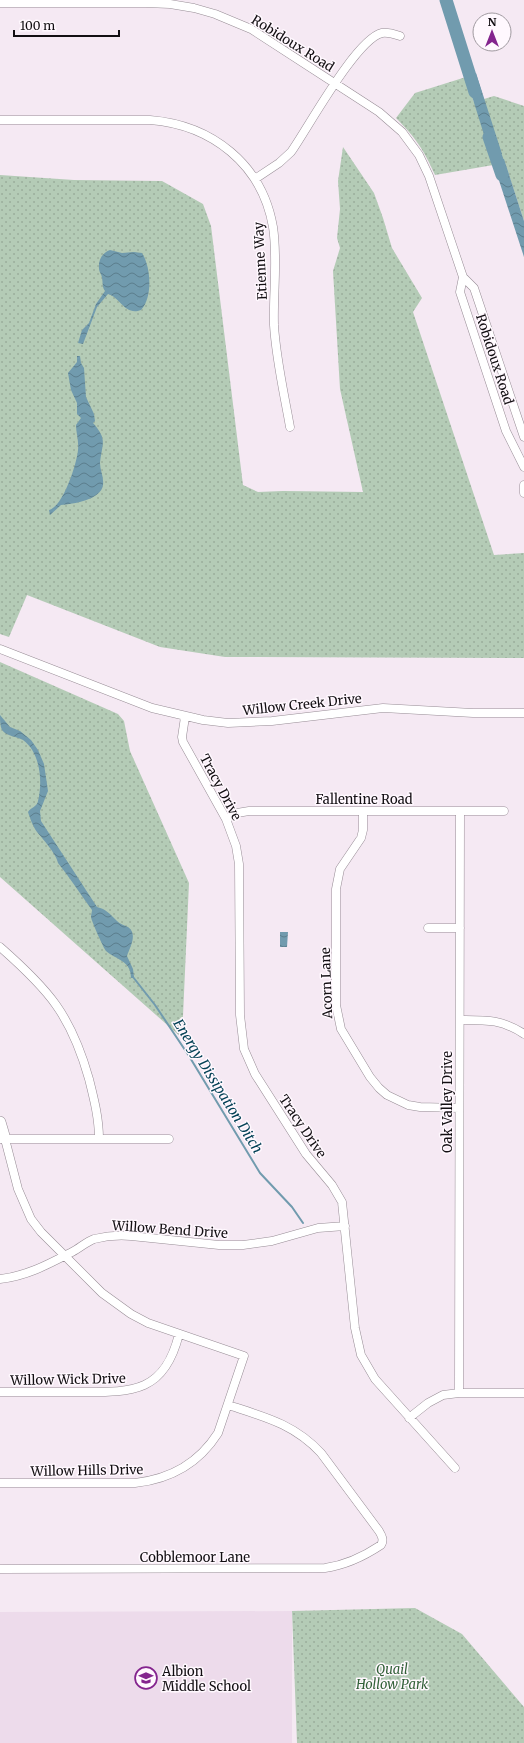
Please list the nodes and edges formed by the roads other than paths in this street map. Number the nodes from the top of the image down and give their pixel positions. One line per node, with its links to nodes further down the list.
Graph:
1 (0, 3): 3 (street, Robidoux Road)
2 (400, 36): 3 (street)
3 (335, 84): 5 (street); 6 (street, Robidoux Road)
4 (0, 120): 5 (street, Etienne Way)
5 (255, 179): 7 (street, Etienne Way)
6 (463, 277): 8 (street, Robidoux Road); 9 (street, Robidoux Road)
7 (290, 427)
8 (524, 437)
9 (524, 468)
10 (524, 485): 11 (street)
11 (524, 493)
12 (0, 649): 14 (street, Willow Creek Drive)
13 (524, 713): 14 (street, Willow Creek Drive)
14 (185, 717): 18 (street, Tracy Drive)
15 (363, 811): 16 (street, Fallentine Road); 18 (street, Fallentine Road); 24 (street, Acorn Lane)
16 (460, 811): 17 (street, Fallentine Road); 20 (street, Oak Valley Drive)
17 (504, 811)
18 (226, 819): 29 (street, Tracy Drive)
19 (428, 928): 20 (street)
20 (460, 928): 22 (street, Oak Valley Drive)
21 (0, 947): 27 (street)
22 (460, 1020): 23 (street); 24 (street, Oak Valley Drive)
23 (524, 1034)
24 (459, 1108): 34 (street, Oak Valley Drive)
25 (0, 1122): 26 (street)
26 (2, 1139): 27 (street); 30 (street)
27 (99, 1139): 28 (street)
28 (169, 1139)
29 (345, 1226): 30 (street, Willow Bend Drive); 37 (street, Tracy Drive)
30 (64, 1256): 31 (street, Willow Bend Drive); 32 (street)
31 (0, 1279)
32 (179, 1334): 33 (street, Willow Wick Drive); 36 (street, Willow Hills Drive)
33 (0, 1392)
34 (459, 1393): 35 (street); 37 (street)
35 (524, 1393)
36 (228, 1406): 39 (street, Willow Hills Drive); 40 (street, Cobblemoor Lane)
37 (409, 1418): 38 (street, Tracy Drive)
38 (455, 1468)
39 (0, 1483)
40 (0, 1569)

